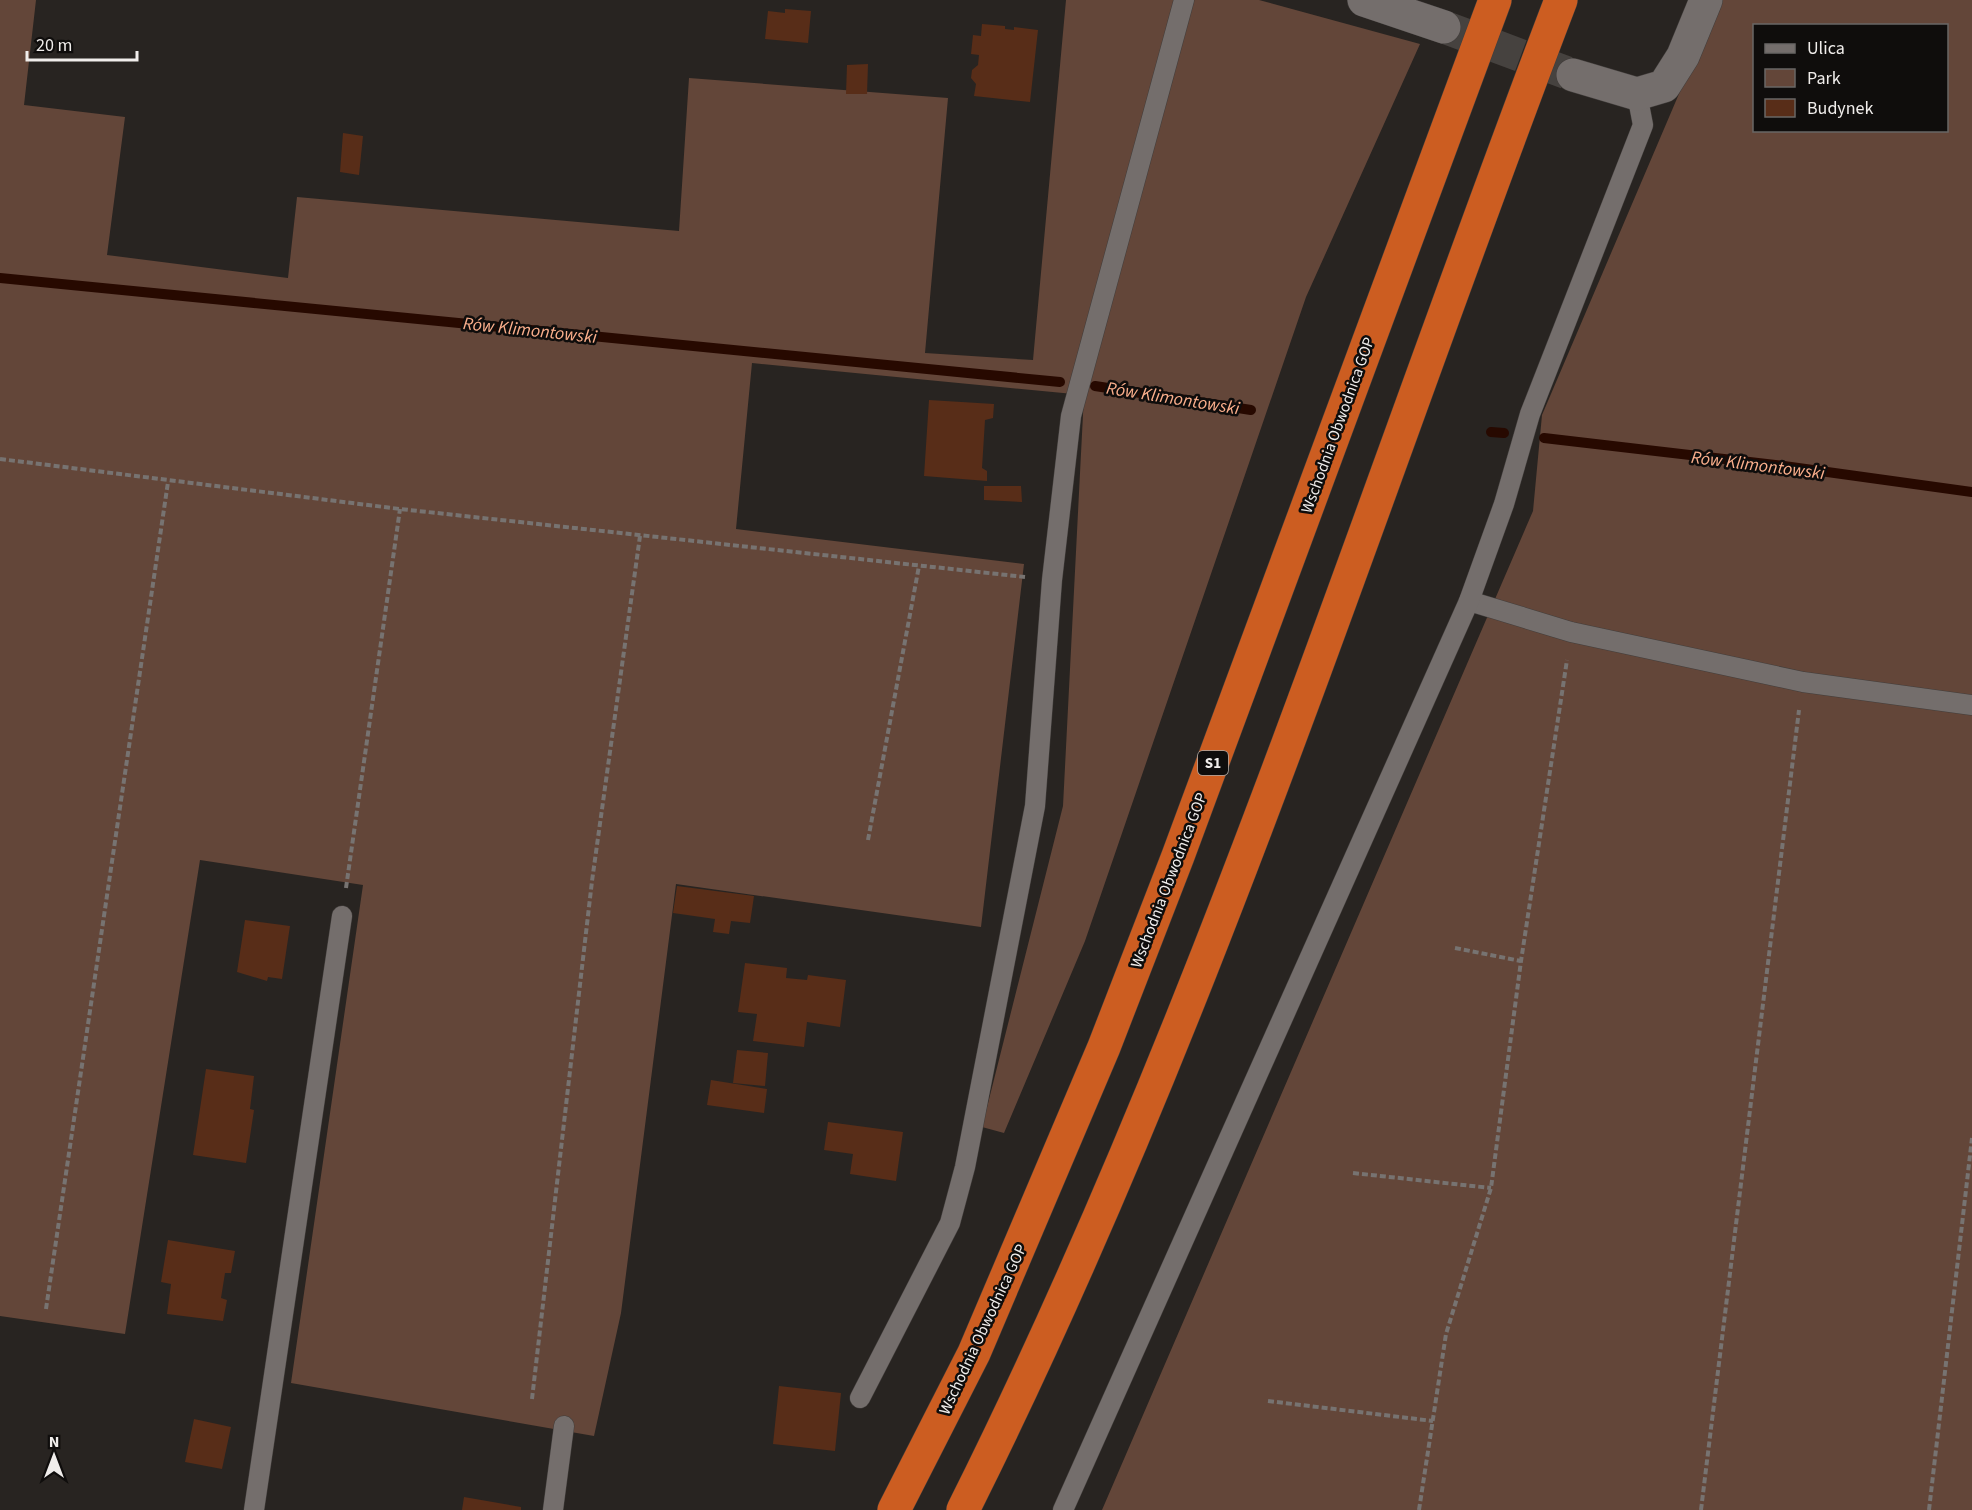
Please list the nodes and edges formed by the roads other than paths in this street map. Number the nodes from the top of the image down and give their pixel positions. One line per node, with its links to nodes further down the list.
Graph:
1 (1184, 0): 12 (lane)
2 (1364, 0): 6 (street)
3 (1495, 0): 16 (highway, Wschodnia Obwodnica GOP / S1)
4 (1561, 0): 17 (highway)
5 (1706, 0): 8 (street)
6 (1444, 27)
7 (1573, 75): 8 (street)
8 (1637, 94): 9 (lane)
9 (1469, 601): 10 (lane); 18 (lane)
10 (1972, 705)
11 (342, 916): 14 (lane)
12 (860, 1398)
13 (564, 1426): 15 (lane)
14 (254, 1510)
15 (553, 1510)
16 (894, 1510)
17 (963, 1510)
18 (1063, 1510)

